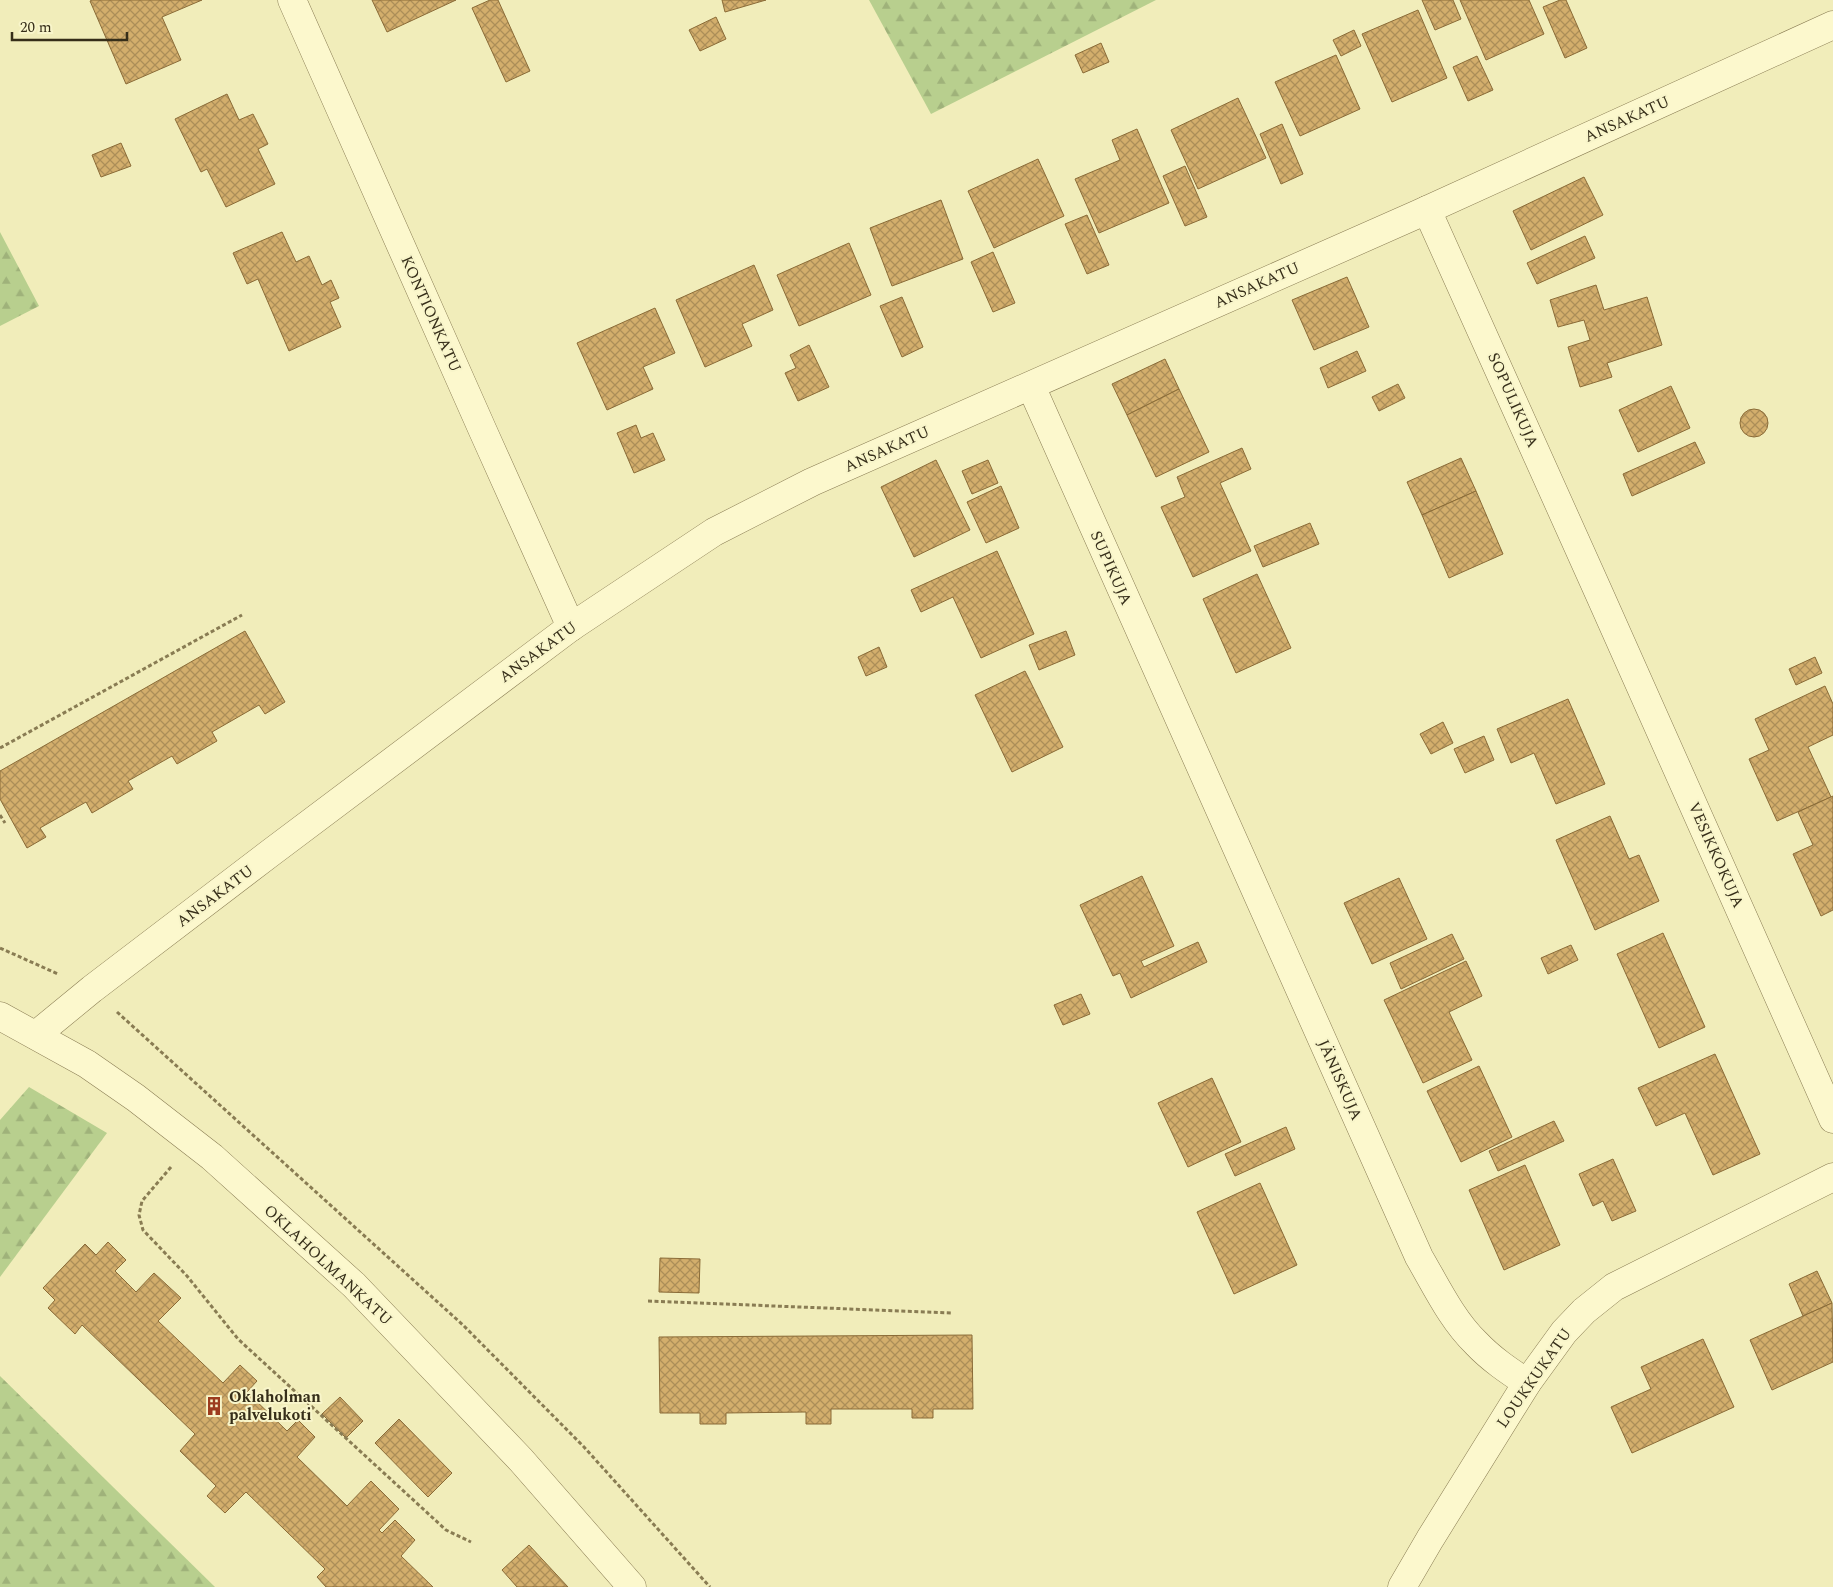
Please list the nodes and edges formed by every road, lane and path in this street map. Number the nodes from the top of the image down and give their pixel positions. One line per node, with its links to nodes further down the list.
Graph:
1 (292, 0): 7 (street, KONTIONKATU)
2 (1833, 25): 3 (street, ANSAKATU)
3 (1427, 210): 4 (street, ANSAKATU); 5 (street, SOPULIKUJA)
4 (1031, 386): 7 (street, ANSAKATU); 9 (street, SUPIKUJA)
5 (1598, 591): 16 (street, VESIKKOKUJA)
6 (242, 615): 8 (path)
7 (572, 627): 13 (street, ANSAKATU)
8 (0, 748)
9 (1194, 749): 21 (street, JÄNISKUJA)
10 (0, 815): 11 (path)
11 (5, 823)
12 (0, 948): 13 (path)
13 (92, 989): 15 (street, ANSAKATU); 24 (path)
14 (0, 1016): 15 (street, OKLAHOLMANKATU)
15 (36, 1035): 17 (street, OKLAHOLMANKATU)
16 (1833, 1119)
17 (193, 1142): 22 (path); 23 (street, OKLAHOLMANKATU)
18 (1833, 1177): 21 (street, LOUKKUKATU)
19 (648, 1301): 20 (path)
20 (951, 1313)
21 (1527, 1383): 25 (street, LOUKKUKATU)
22 (471, 1542)
23 (632, 1587)
24 (710, 1587)
25 (1402, 1587)

